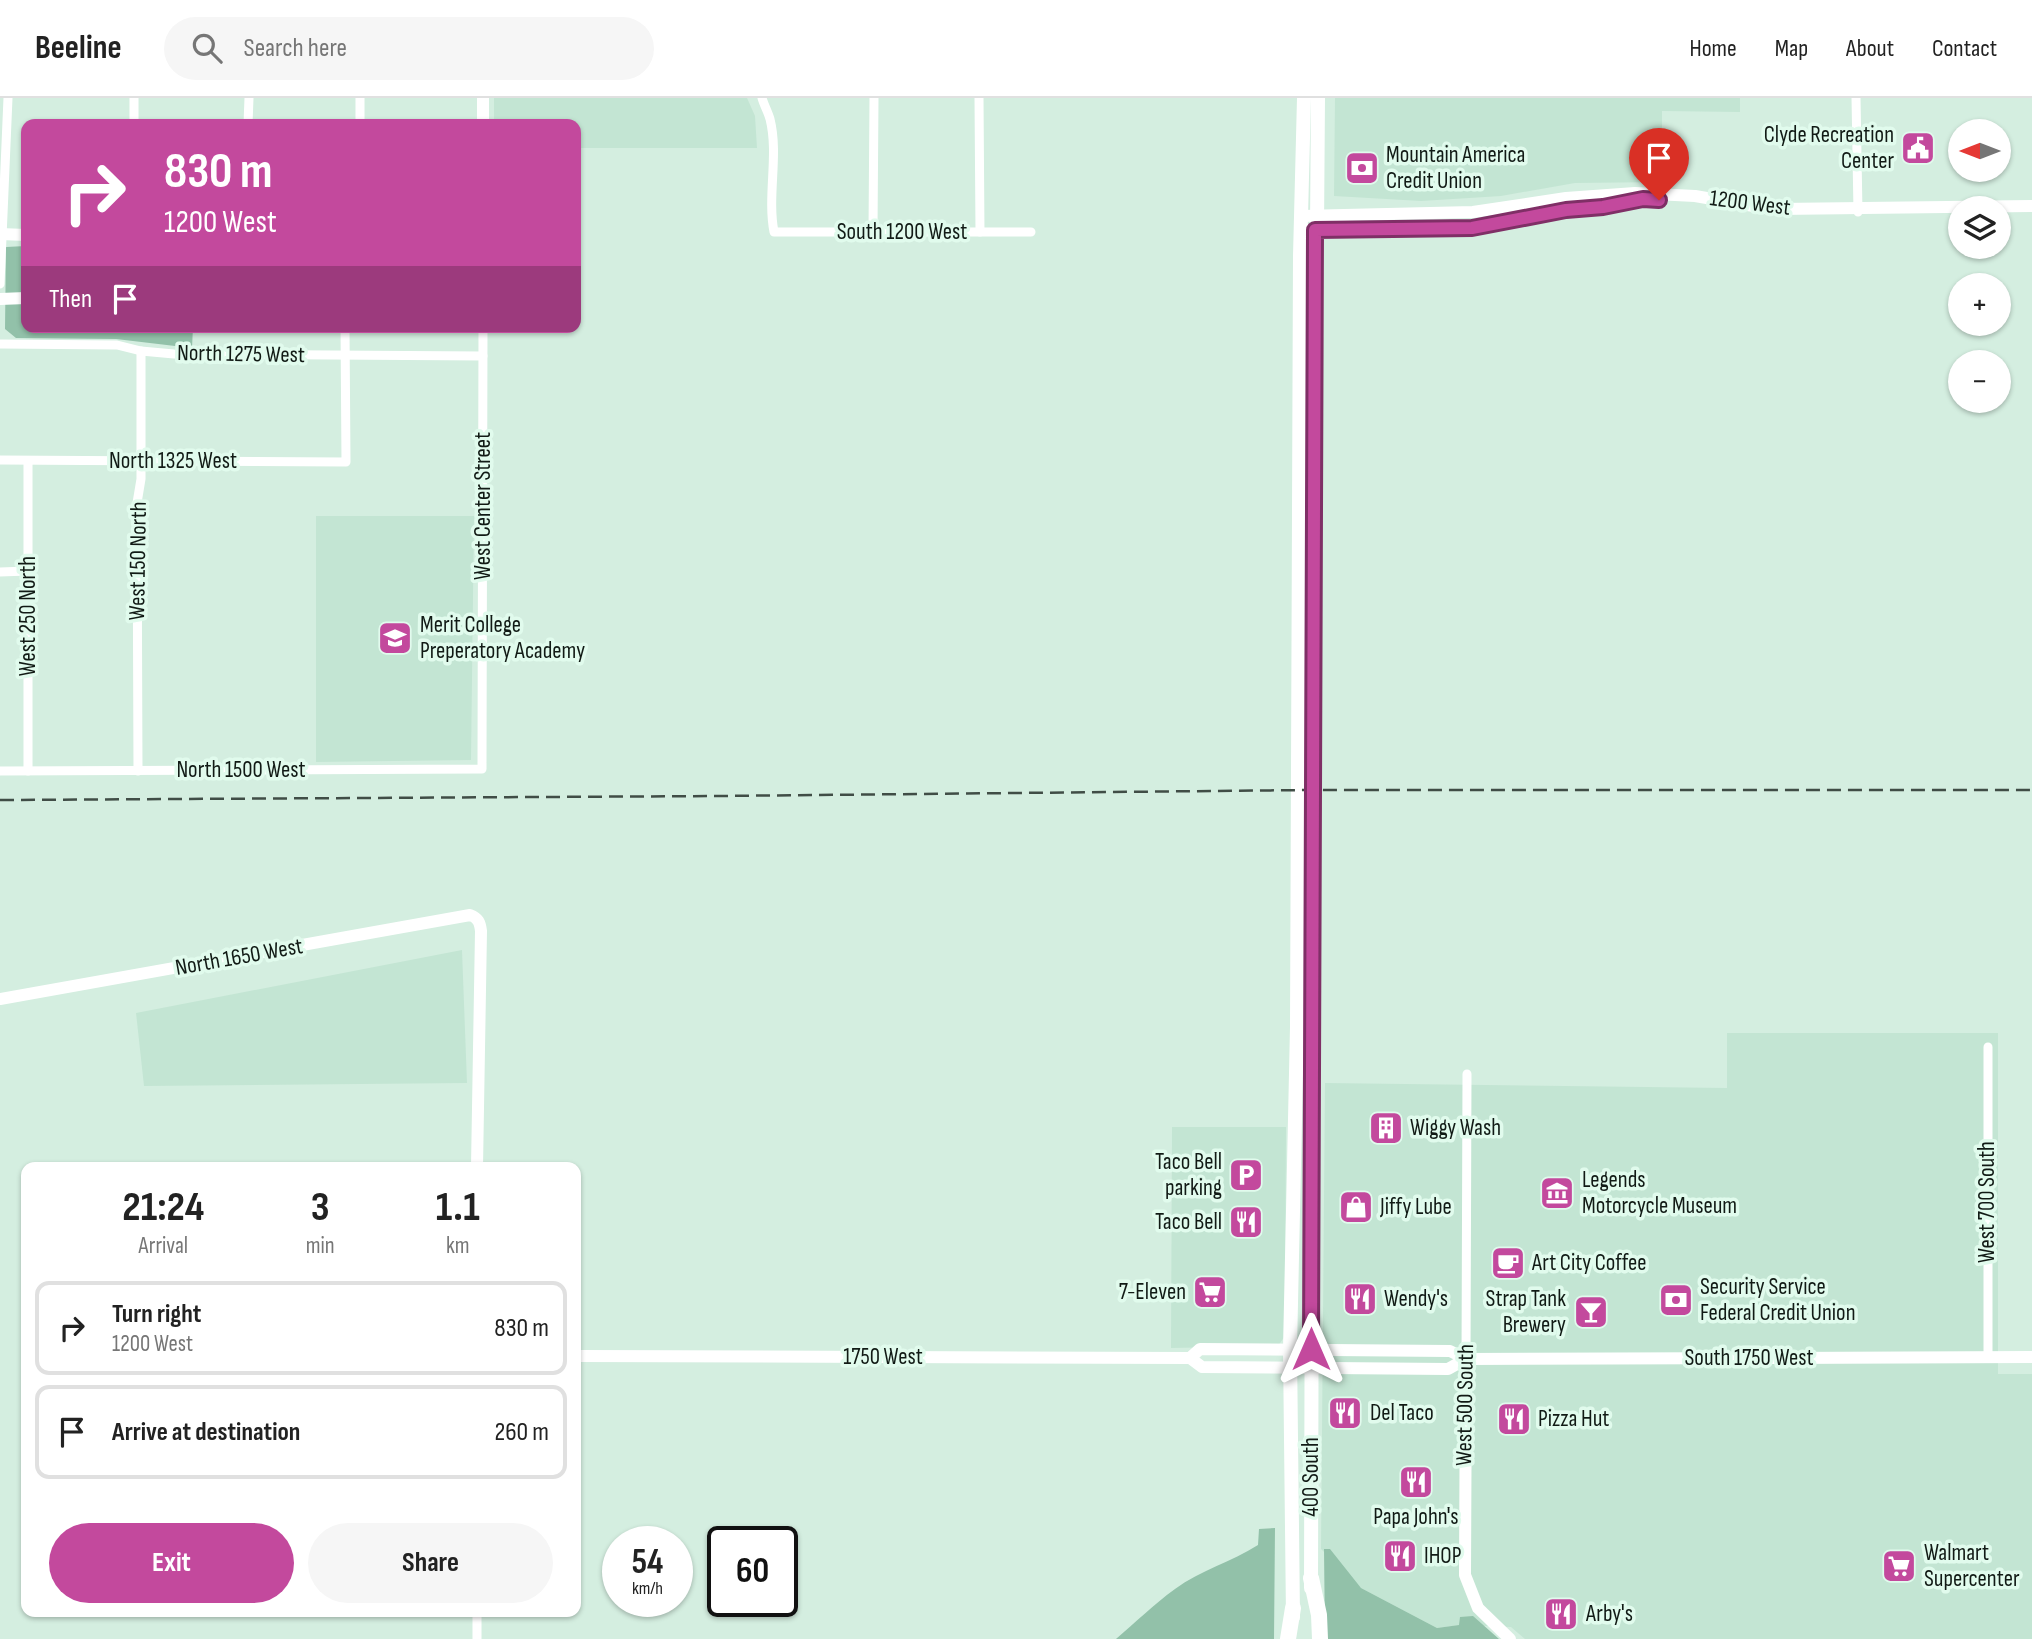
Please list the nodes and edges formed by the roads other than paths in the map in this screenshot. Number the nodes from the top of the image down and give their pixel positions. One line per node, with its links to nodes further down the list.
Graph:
1 (8, 98): 25 (street)
2 (134, 98): 12 (street)
3 (248, 98): 13 (street)
4 (360, 98): 14 (street)
5 (483, 98): 15 (street)
6 (762, 98): 22 (street, South 1200 West)
7 (874, 98): 22 (street)
8 (979, 98): 23 (street)
9 (1304, 98): 21 (main road, 400 South)
10 (1318, 98): 21 (main road, 400 South)
11 (1856, 98): 17 (street)
12 (134, 119)
13 (248, 119)
14 (360, 119)
15 (483, 119)
16 (2032, 206): 17 (street, 1200 West)
17 (1858, 211): 20 (street, 1200 West); 21 (street, 1200 West)
18 (2011, 212): 19 (street)
19 (2032, 212)
20 (1948, 213)
21 (1308, 223): 49 (main road, 400 South); 50 (main road, 400 South)
22 (873, 231): 23 (street, South 1200 West)
23 (980, 232): 24 (street, South 1200 West)
24 (1031, 232)
25 (1, 234): 26 (street); 27 (street)
26 (21, 235)
27 (0, 284)
28 (0, 299): 29 (street)
29 (21, 299)
30 (345, 333): 34 (street)
31 (483, 333): 35 (street, West Center Street)
32 (0, 344): 33 (street, North 1275 West)
33 (141, 351): 34 (street, North 1275 West); 37 (street, West 150 North)
34 (346, 355): 35 (street, North 1275 West); 37 (street, North 1325 West)
35 (483, 356): 41 (street, West Center Street)
36 (0, 460): 38 (street, North 1325 West)
37 (141, 460): 38 (street, North 1325 West); 44 (street, West 150 North)
38 (28, 461): 39 (street, West 250 North)
39 (29, 571): 40 (street); 43 (street, West 250 North)
40 (0, 572)
41 (482, 769): 44 (street, North 1500 West)
42 (0, 771): 43 (street, North 1500 West)
43 (28, 771): 44 (street, North 1500 West)
44 (138, 771)
45 (0, 999): 48 (street, North 1650 West)
46 (1989, 1047): 52 (street, West 700 South)
47 (1467, 1074): 55 (street, West 500 South)
48 (477, 1162)
49 (1290, 1349): 50 (street, 1750 West); 54 (street, 1750 West); 56 (main road, 400 South)
50 (1311, 1349): 55 (street, 1750 West); 57 (main road, 400 South)
51 (581, 1356): 54 (street, 1750 West)
52 (1988, 1357): 53 (street, South 1750 West); 55 (street, South 1750 West)
53 (2032, 1357)
54 (1190, 1358): 56 (street, 1750 West)
55 (1466, 1359): 57 (street, 1750 West); 65 (street, West 500 South)
56 (1290, 1368): 57 (street, 1750 West); 59 (main road, 400 South)
57 (1312, 1369): 58 (main road, 400 South)
58 (1311, 1578): 63 (main road, 400 South); 64 (highway)
59 (1293, 1608): 62 (highway)
60 (477, 1617): 61 (street)
61 (477, 1639)
62 (1290, 1639)
63 (1312, 1639)
64 (1320, 1639)
65 (1510, 1639)

